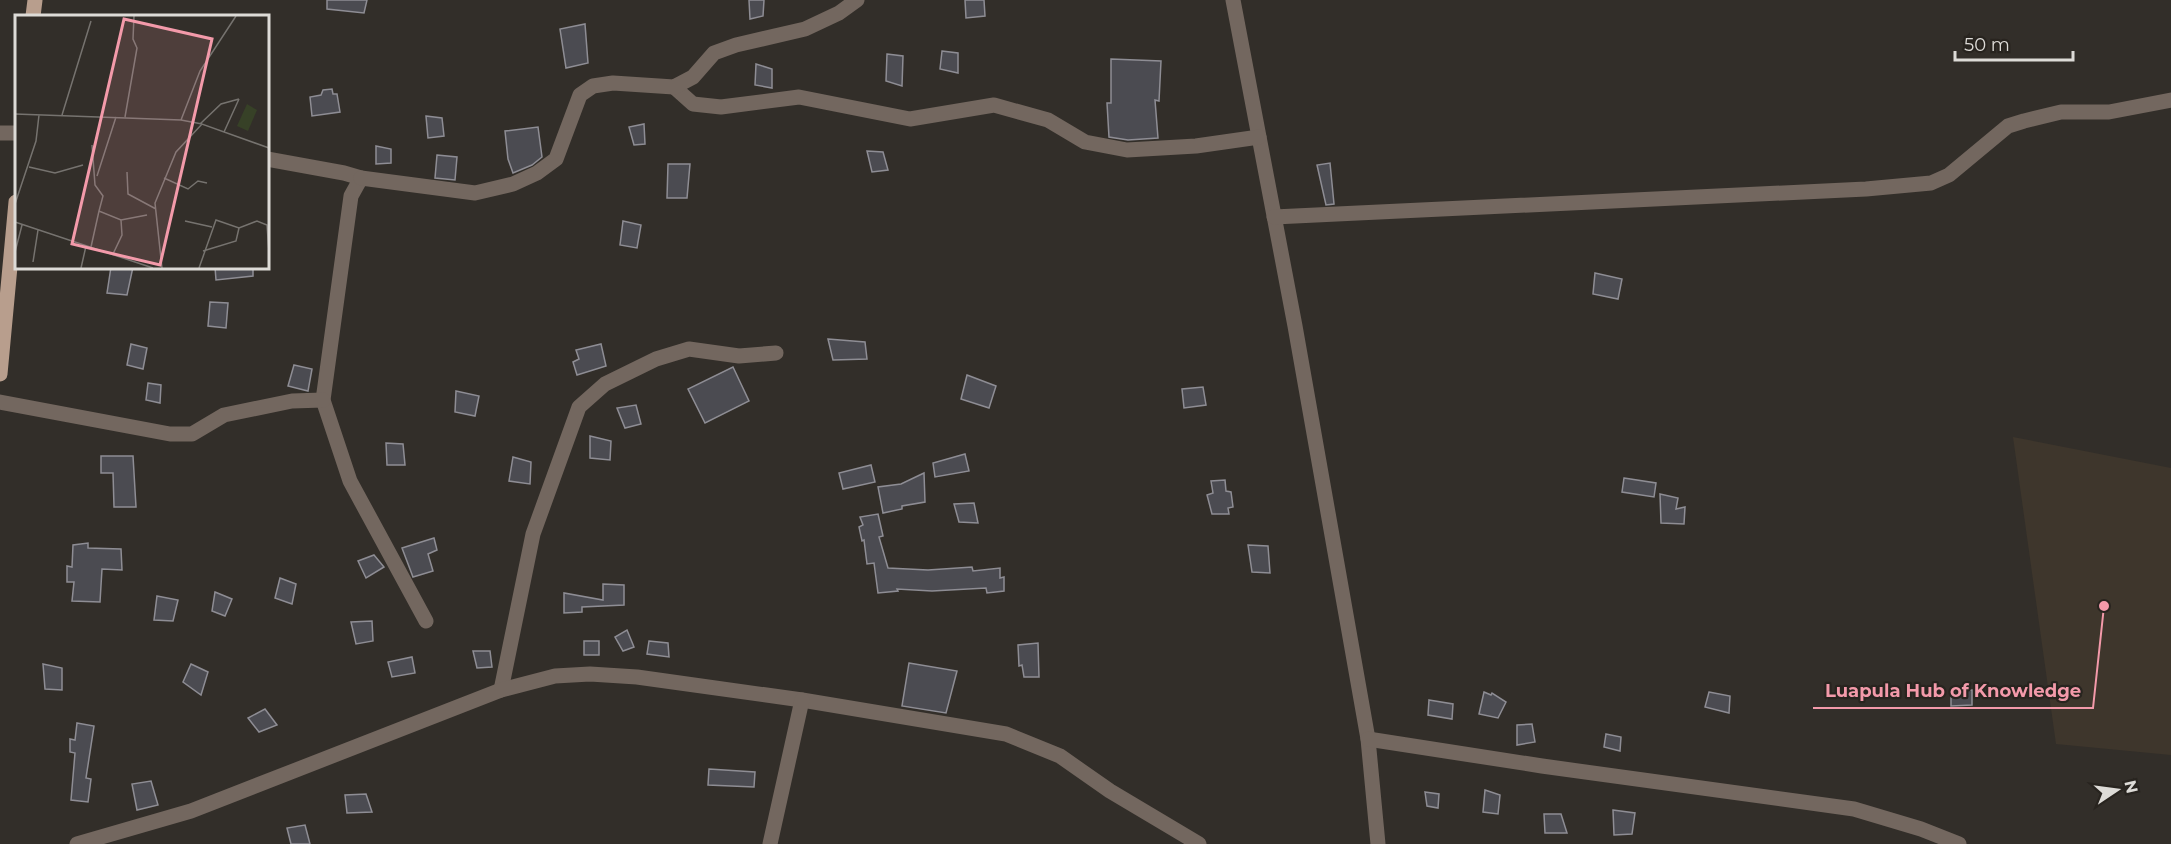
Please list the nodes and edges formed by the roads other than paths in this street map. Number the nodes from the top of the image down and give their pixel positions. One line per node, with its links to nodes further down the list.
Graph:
1 (35, 0): 4 (main road)
2 (857, 0): 5 (street)
3 (1233, 0): 7 (street)
4 (33, 15)
5 (674, 87): 7 (street); 9 (street)
6 (2171, 100): 11 (street)
7 (1259, 137): 11 (street)
8 (268, 159): 9 (street)
9 (361, 178): 14 (street)
10 (15, 213): 13 (main road)
11 (1274, 217): 19 (street)
12 (776, 353): 17 (street)
13 (0, 374)
14 (323, 400): 15 (street); 16 (street)
15 (0, 402)
16 (426, 621)
17 (501, 690): 18 (street); 20 (street)
18 (802, 700): 21 (street); 22 (street)
19 (1368, 739): 23 (street); 24 (street)
20 (77, 844)
21 (770, 844)
22 (1199, 844)
23 (1378, 844)
24 (1959, 844)

